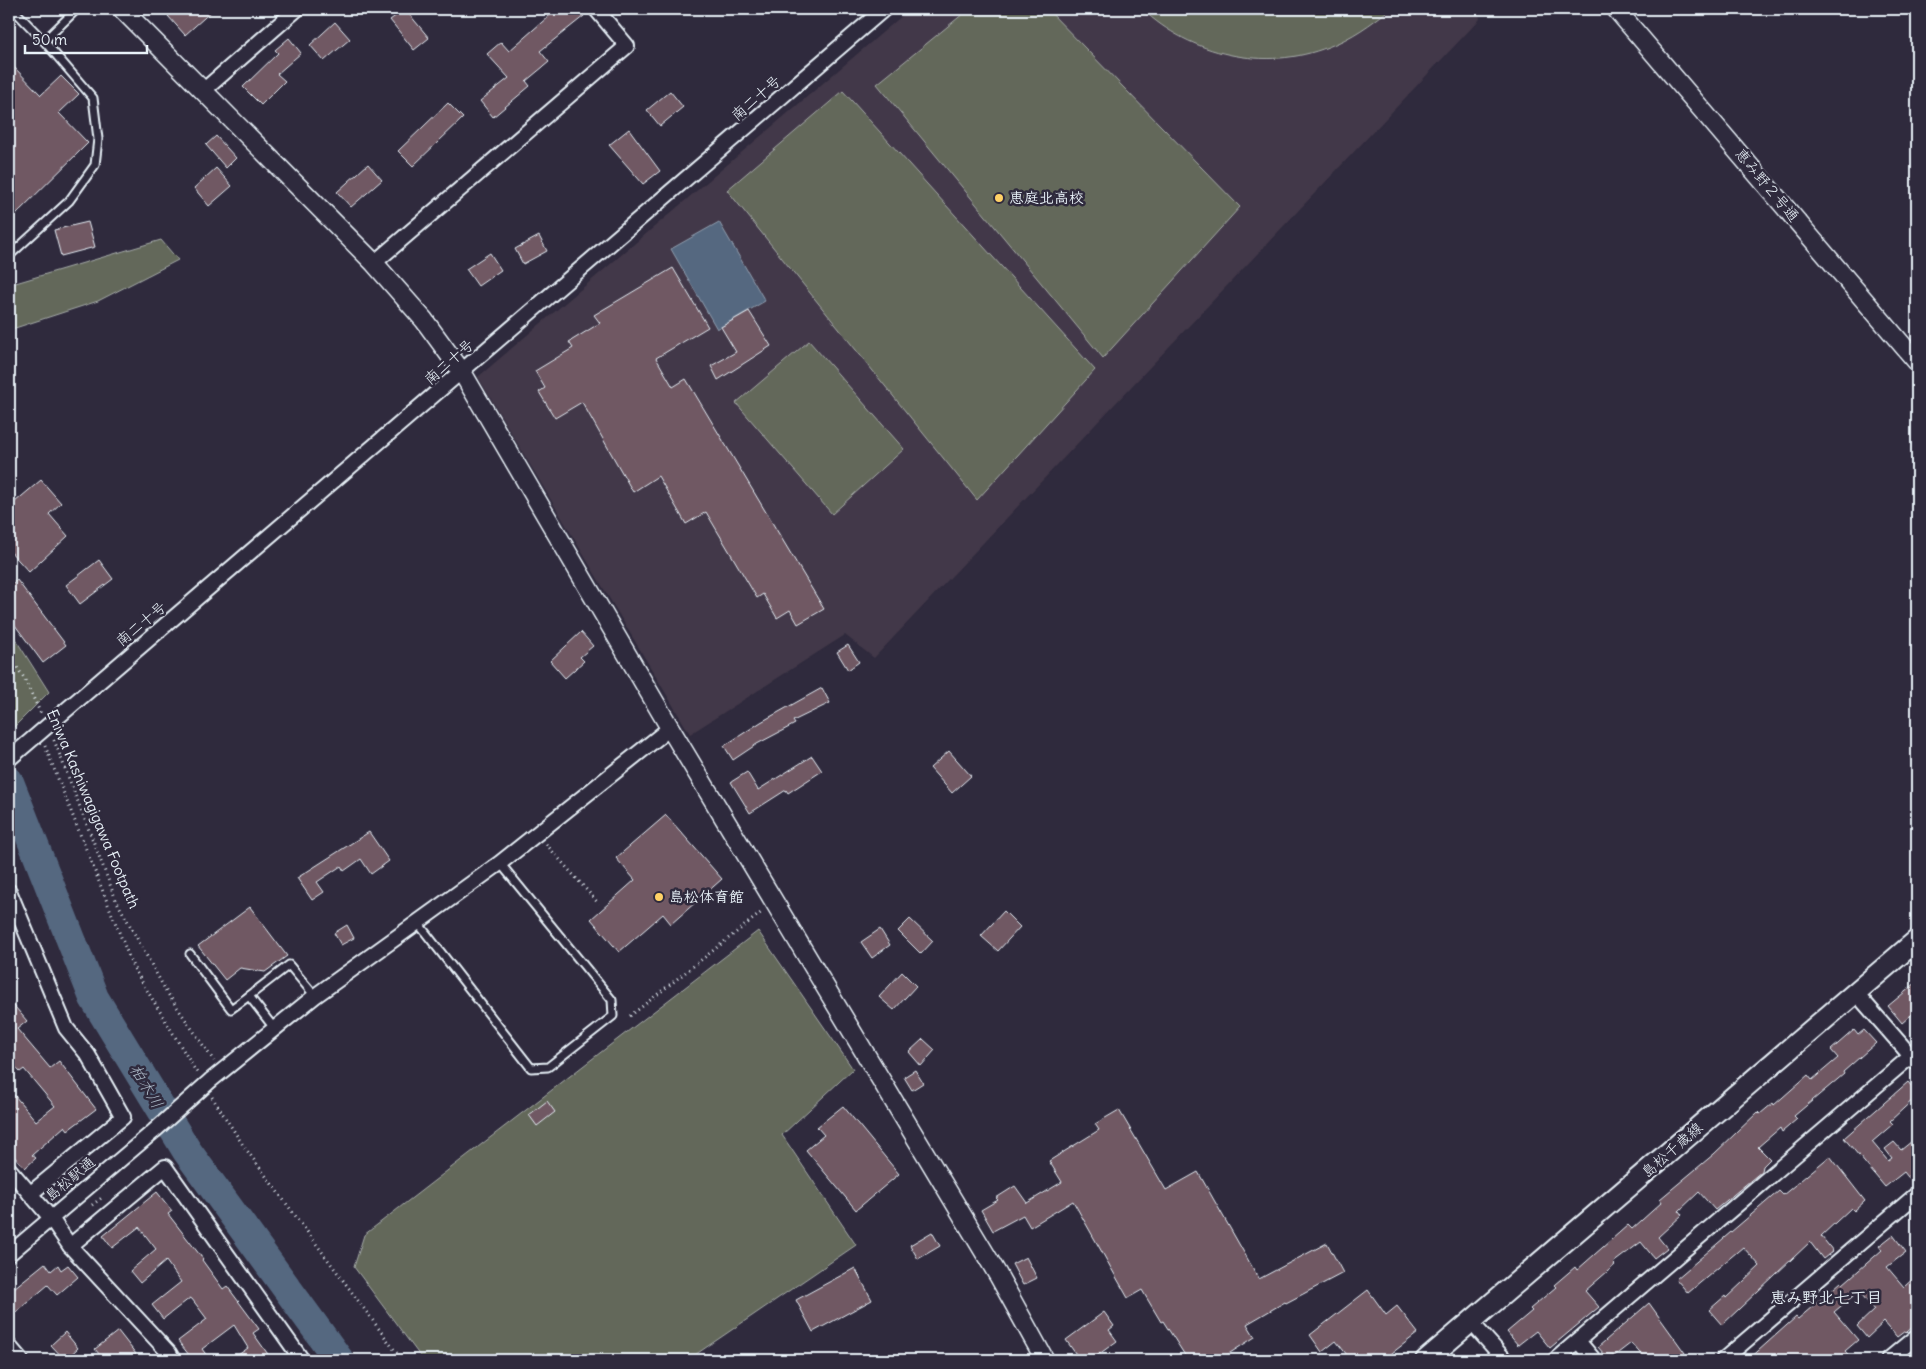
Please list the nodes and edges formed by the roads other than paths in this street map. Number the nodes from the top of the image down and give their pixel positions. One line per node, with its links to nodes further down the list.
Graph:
1 (13, 9): 8 (lane)
2 (77, 9): 8 (lane)
3 (122, 9): 9 (street)
4 (297, 9): 9 (street)
5 (596, 9): 11 (street)
6 (884, 9): 13 (street, 南二十号)
7 (1616, 9): 12 (street, 恵み野２号通)
8 (44, 41): 10 (lane)
9 (203, 91): 11 (street)
10 (9, 256)
11 (374, 263): 13 (street)
12 (1917, 362)
13 (462, 372): 14 (street); 15 (street, 南二十号)
14 (670, 728): 16 (street, 島松駅通); 40 (street)
15 (9, 760)
16 (500, 863): 19 (street, 島松駅通); 19 (lane)
17 (9, 891): 18 (street)
18 (13, 919): 28 (street)
19 (418, 923): 24 (street, 島松駅通)
20 (1917, 940): 22 (main road, 島松千歳線)
21 (190, 954): 23 (lane)
22 (1856, 993): 26 (street); 33 (main road, 島松千歳線)
23 (249, 996): 24 (lane); 25 (lane)
24 (315, 996): 25 (street, 島松駅通)
25 (274, 1028): 30 (street, 島松駅通, bridge)
26 (1915, 1057): 35 (street)
27 (9, 1169): 28 (street)
28 (30, 1194): 30 (street)
29 (1917, 1194): 45 (street)
30 (50, 1217): 31 (street); 32 (street, 島松駅通)
31 (70, 1246): 38 (street); 39 (street)
32 (9, 1254)
33 (1471, 1322): 41 (main road, 島松千歳線); 42 (street)
34 (1917, 1336): 46 (street)
35 (1578, 1341): 43 (street); 44 (street)
36 (9, 1346): 37 (street)
37 (22, 1360)
38 (173, 1360)
39 (302, 1360)
40 (1045, 1360)
41 (1426, 1360)
42 (1505, 1360)
43 (1555, 1360)
44 (1594, 1360)
45 (1723, 1360)
46 (1888, 1360)

